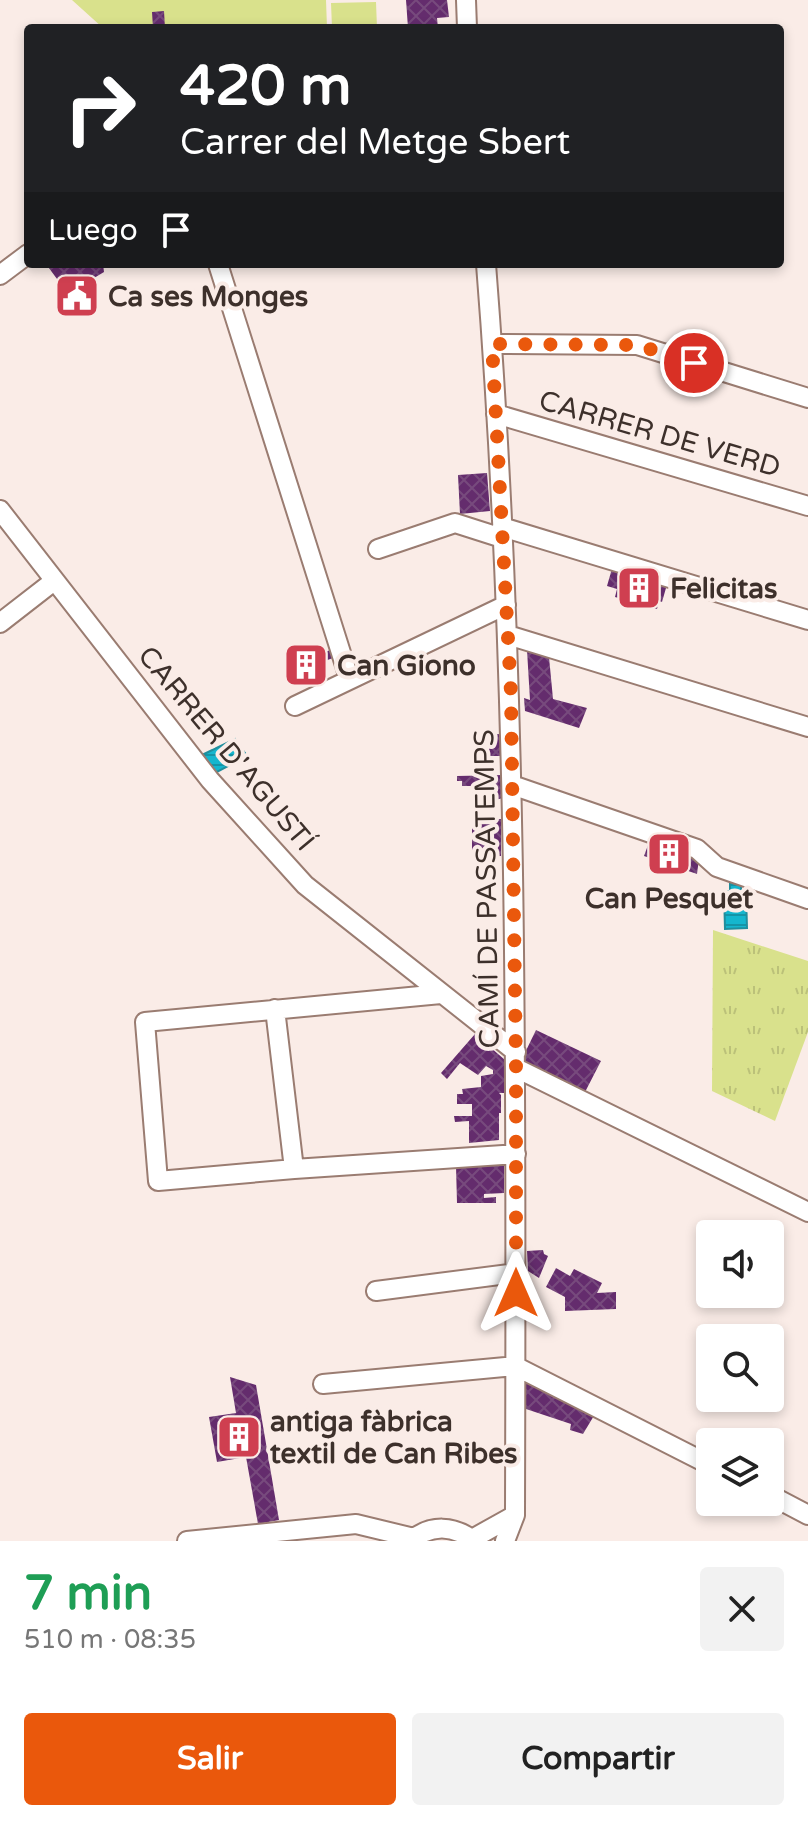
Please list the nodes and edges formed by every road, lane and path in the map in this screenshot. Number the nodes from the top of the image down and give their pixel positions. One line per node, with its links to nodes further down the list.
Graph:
1 (466, 0): 2 (street)
2 (467, 24)
3 (24, 257): 6 (street)
4 (219, 268): 19 (street)
5 (486, 268): 7 (street, CAMÍ DE PASSATEMPS)
6 (0, 275)
7 (492, 344): 8 (street); 9 (street, CAMÍ DE PASSATEMPS)
8 (808, 398)
9 (496, 414): 10 (street, CARRER DE VERD); 12 (street, CAMÍ DE PASSATEMPS)
10 (808, 506)
11 (0, 510): 14 (street, CARRER D'AGUSTÍ)
12 (502, 533): 13 (street); 15 (street, CAMÍ DE PASSATEMPS); 16 (street)
13 (378, 549)
14 (54, 581): 17 (street); 24 (street, CARRER D'AGUSTÍ)
15 (506, 605): 18 (street, CAMÍ DE PASSATEMPS); 19 (street)
16 (808, 620)
17 (0, 623)
18 (508, 635): 21 (street); 22 (street, CAMÍ DE PASSATEMPS)
19 (349, 678): 20 (street)
20 (295, 706)
21 (808, 727)
22 (512, 785): 23 (street); 26 (street, CAMÍ DE PASSATEMPS)
23 (808, 899)
24 (441, 994): 25 (street); 26 (street, CARRER D'AGUSTÍ)
25 (275, 1009): 28 (street); 28 (street)
26 (516, 1060): 27 (street, CAMÍ DE PASSATEMPS); 29 (street, CARRER D'AGUSTÍ)
27 (516, 1154): 28 (street); 30 (street, CAMÍ DE PASSATEMPS)
28 (294, 1169)
29 (808, 1212)
30 (516, 1273): 31 (street); 32 (street, CAMÍ DE PASSATEMPS)
31 (376, 1291)
32 (515, 1366): 33 (street); 34 (street); 36 (street, CAMÍ DE PASSATEMPS)
33 (323, 1384)
34 (696, 1458)
35 (784, 1502): 37 (street)
36 (515, 1515): 40 (street); 43 (street)
37 (808, 1515)
38 (356, 1524): 39 (street); 41 (street); 42 (street)
39 (412, 1539): 40 (street)
40 (473, 1540)
41 (187, 1541)
42 (373, 1541)
43 (505, 1541)

